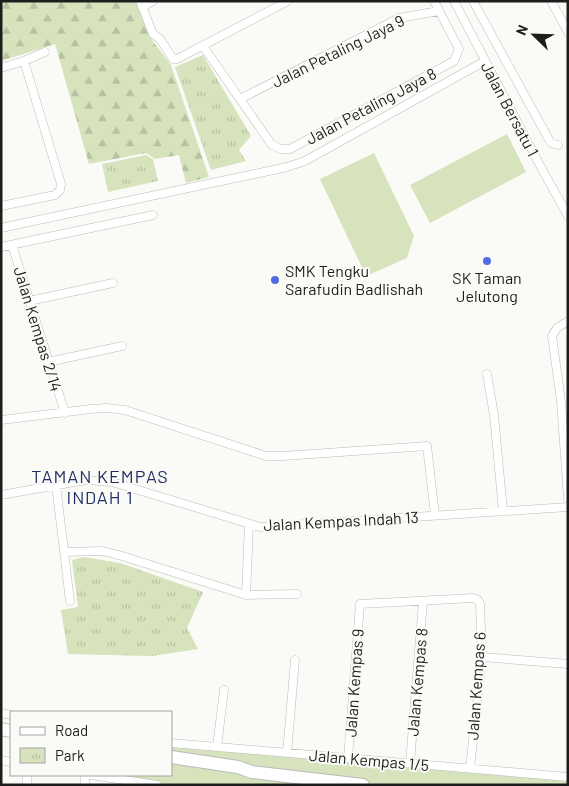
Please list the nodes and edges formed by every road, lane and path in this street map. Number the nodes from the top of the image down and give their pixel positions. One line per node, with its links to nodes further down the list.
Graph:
1 (153, 1): 7 (street)
2 (288, 1): 10 (street)
3 (434, 1): 8 (street)
4 (454, 1): 13 (street, Jalan Bersatu 1)
5 (473, 1): 18 (street)
6 (551, 1): 9 (street)
7 (140, 4): 10 (street)
8 (439, 11): 15 (street, Jalan Petaling Jaya 9); 16 (street, Jalan Petaling Jaya 8)
9 (568, 32)
10 (203, 46): 15 (street)
11 (45, 52): 12 (street)
12 (24, 61): 14 (street); 19 (street)
13 (485, 61): 17 (street); 21 (street, Jalan Bersatu 1)
14 (1, 68)
15 (240, 98): 16 (street, Jalan Petaling Jaya 8)
16 (384, 100): 17 (street)
17 (393, 112): 22 (street)
18 (558, 145)
19 (1, 206)
20 (152, 215): 23 (street)
21 (568, 216)
22 (1, 228)
23 (12, 244): 24 (street); 26 (street, Jalan Kempas 2/14)
24 (1, 247)
25 (113, 283): 26 (street)
26 (29, 301): 29 (street, Jalan Kempas 2/14)
27 (568, 321): 35 (street)
28 (122, 346): 29 (street)
29 (48, 362): 31 (street, Jalan Kempas 2/14)
30 (487, 374): 37 (street)
31 (64, 413): 32 (street); 38 (street)
32 (1, 420)
33 (56, 485): 34 (street, Jalan Kempas Indah 13); 39 (street, Jalan Kempas Indah 13); 40 (street)
34 (1, 495)
35 (568, 499)
36 (568, 507): 37 (street, Jalan Kempas Indah 13)
37 (503, 511): 38 (street, Jalan Kempas Indah 13)
38 (435, 516): 39 (street, Jalan Kempas Indah 13)
39 (249, 524): 42 (street)
40 (64, 552): 42 (street); 43 (street)
41 (297, 594): 42 (street)
42 (246, 595)
43 (70, 601)
44 (423, 601): 45 (street, Jalan Kempas 6); 53 (street, Jalan Kempas 9); 54 (street, Jalan Kempas 8)
45 (482, 657): 47 (street); 56 (street, Jalan Kempas 6)
46 (295, 660): 51 (street)
47 (568, 664)
48 (224, 690): 50 (street)
49 (172, 743): 50 (street, Jalan Kempas 1/5)
50 (217, 747): 51 (street, Jalan Kempas 1/5)
51 (287, 753): 53 (street, Jalan Kempas 1/5)
52 (172, 756): 57 (main road)
53 (348, 758): 54 (street, Jalan Kempas 1/5)
54 (410, 763): 56 (street, Jalan Kempas 1/5)
55 (172, 764): 57 (main road)
56 (470, 768): 59 (street, Jalan Kempas 1/5)
57 (252, 772): 60 (main road)
58 (98, 776): 61 (street)
59 (568, 777)
60 (277, 780): 63 (main road)
61 (146, 784): 62 (street)
62 (157, 785)
63 (363, 785)

